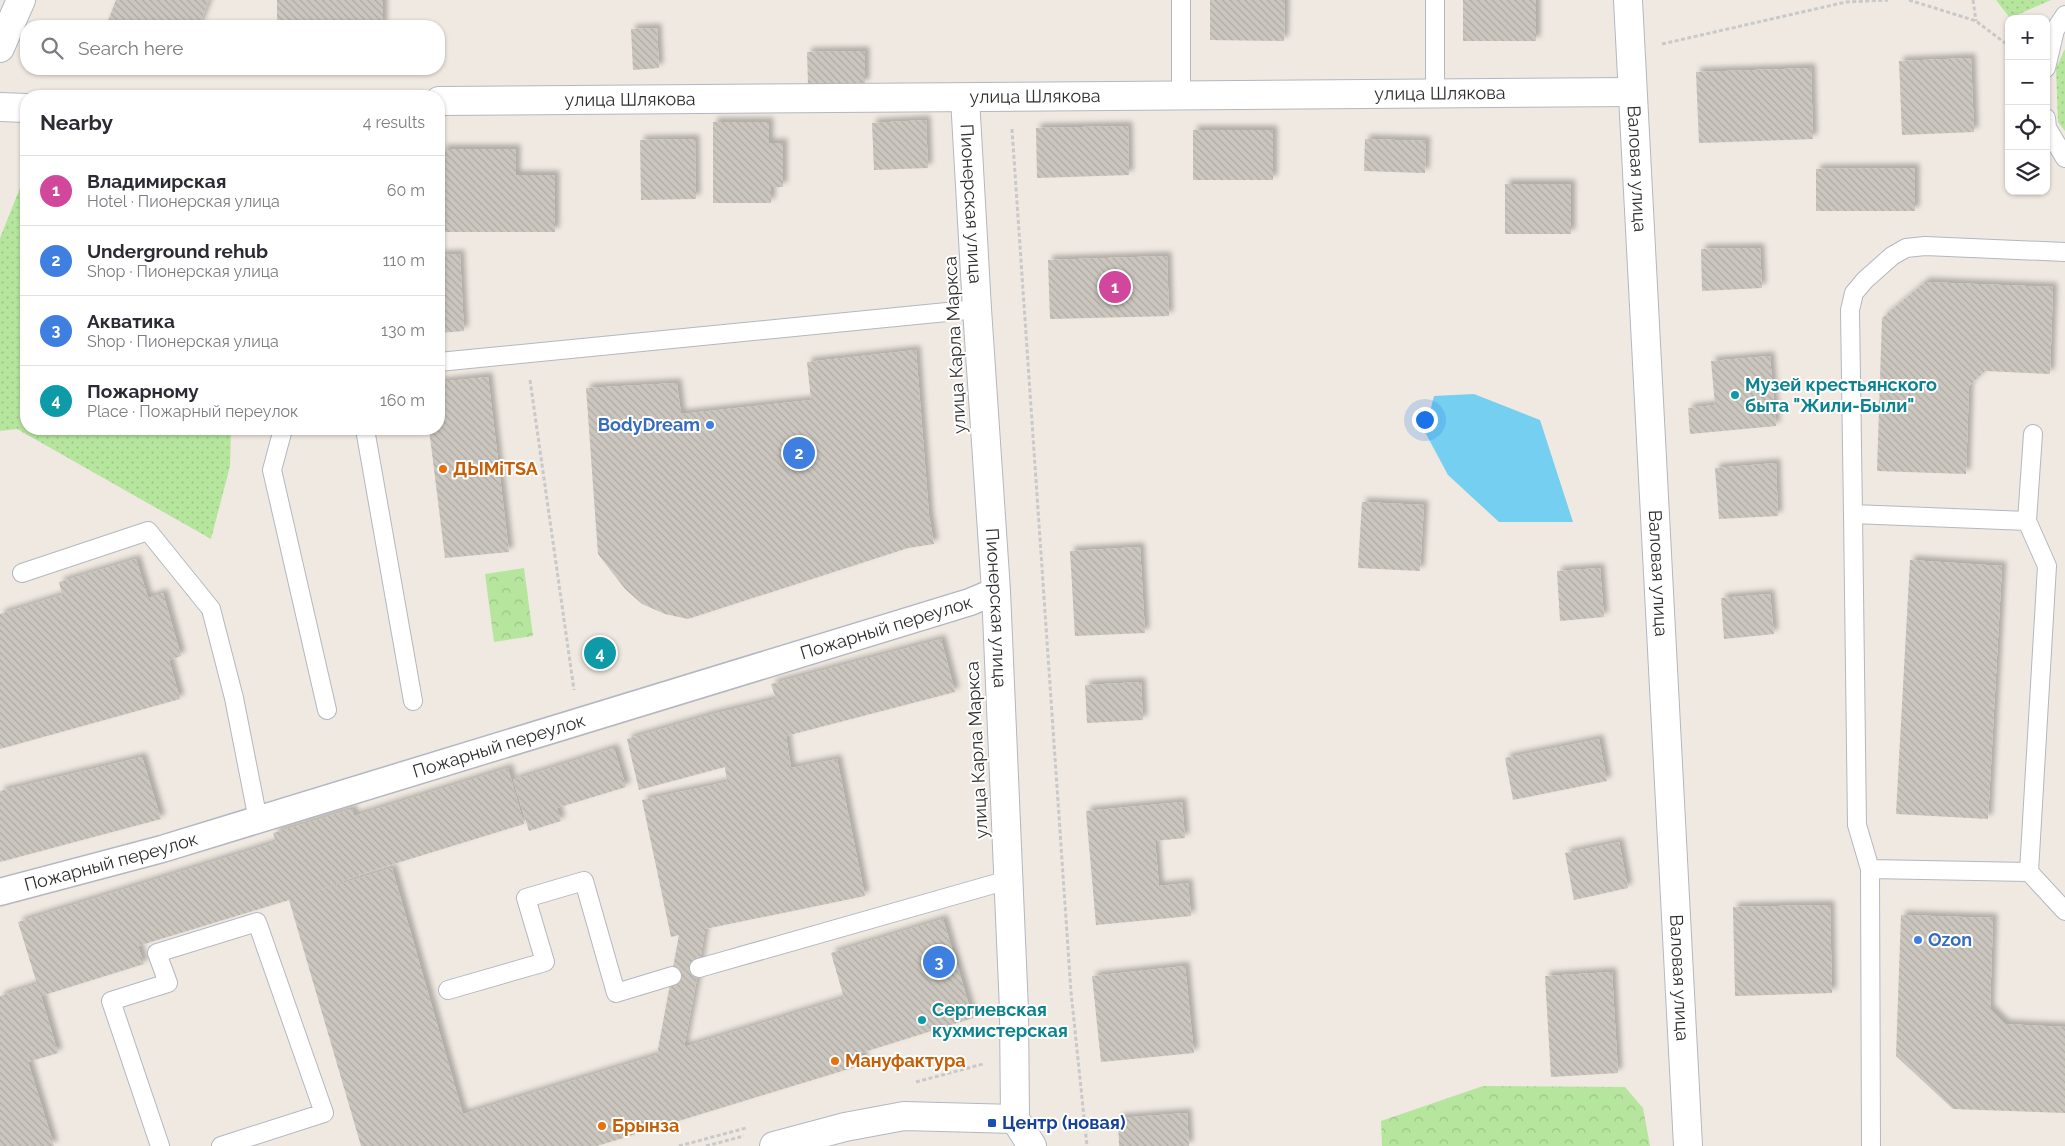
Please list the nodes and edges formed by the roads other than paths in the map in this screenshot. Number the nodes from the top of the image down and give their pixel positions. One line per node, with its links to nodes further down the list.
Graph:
1 (21, 0): 6 (street)
2 (1181, 0): 10 (lane)
3 (1435, 0): 9 (lane)
4 (1628, 0): 8 (street, Валовая улица)
5 (2065, 15): 7 (lane)
6 (0, 48)
7 (2048, 60)
8 (1632, 92): 9 (street, улица Шлякова); 43 (street, Валовая улица)
9 (1435, 94): 10 (street, улица Шлякова)
10 (1181, 96): 11 (street, улица Шлякова)
11 (965, 98): 12 (street, улица Шлякова); 18 (street, Пионерская улица)
12 (445, 102)
13 (0, 107): 14 (street)
14 (20, 108)
15 (2050, 133): 16 (lane)
16 (2065, 158)
17 (2065, 252): 23 (lane)
18 (977, 310): 19 (lane); 26 (street, Пионерская улица)
19 (445, 361)
20 (2033, 434): 24 (lane)
21 (280, 435): 28 (lane)
22 (365, 435): 27 (lane)
23 (1853, 514): 24 (lane); 30 (lane)
24 (2027, 521): 31 (lane)
25 (22, 573): 29 (lane)
26 (996, 591): 29 (street, Пожарный переулок); 32 (street, Пионерская улица)
27 (413, 701)
28 (327, 710)
29 (258, 820): 33 (street, Пожарный переулок)
30 (1870, 869): 31 (lane); 44 (lane)
31 (2029, 872): 34 (lane)
32 (1008, 880): 35 (lane); 38 (street, Пионерская улица)
33 (0, 892)
34 (2065, 911)
35 (699, 968)
36 (672, 976): 37 (lane)
37 (448, 990)
38 (1015, 1120): 41 (street); 42 (street)
39 (160, 1146): 40 (lane)
40 (221, 1146)
41 (774, 1146)
42 (1032, 1146)
43 (1688, 1146)
44 (1871, 1146)

